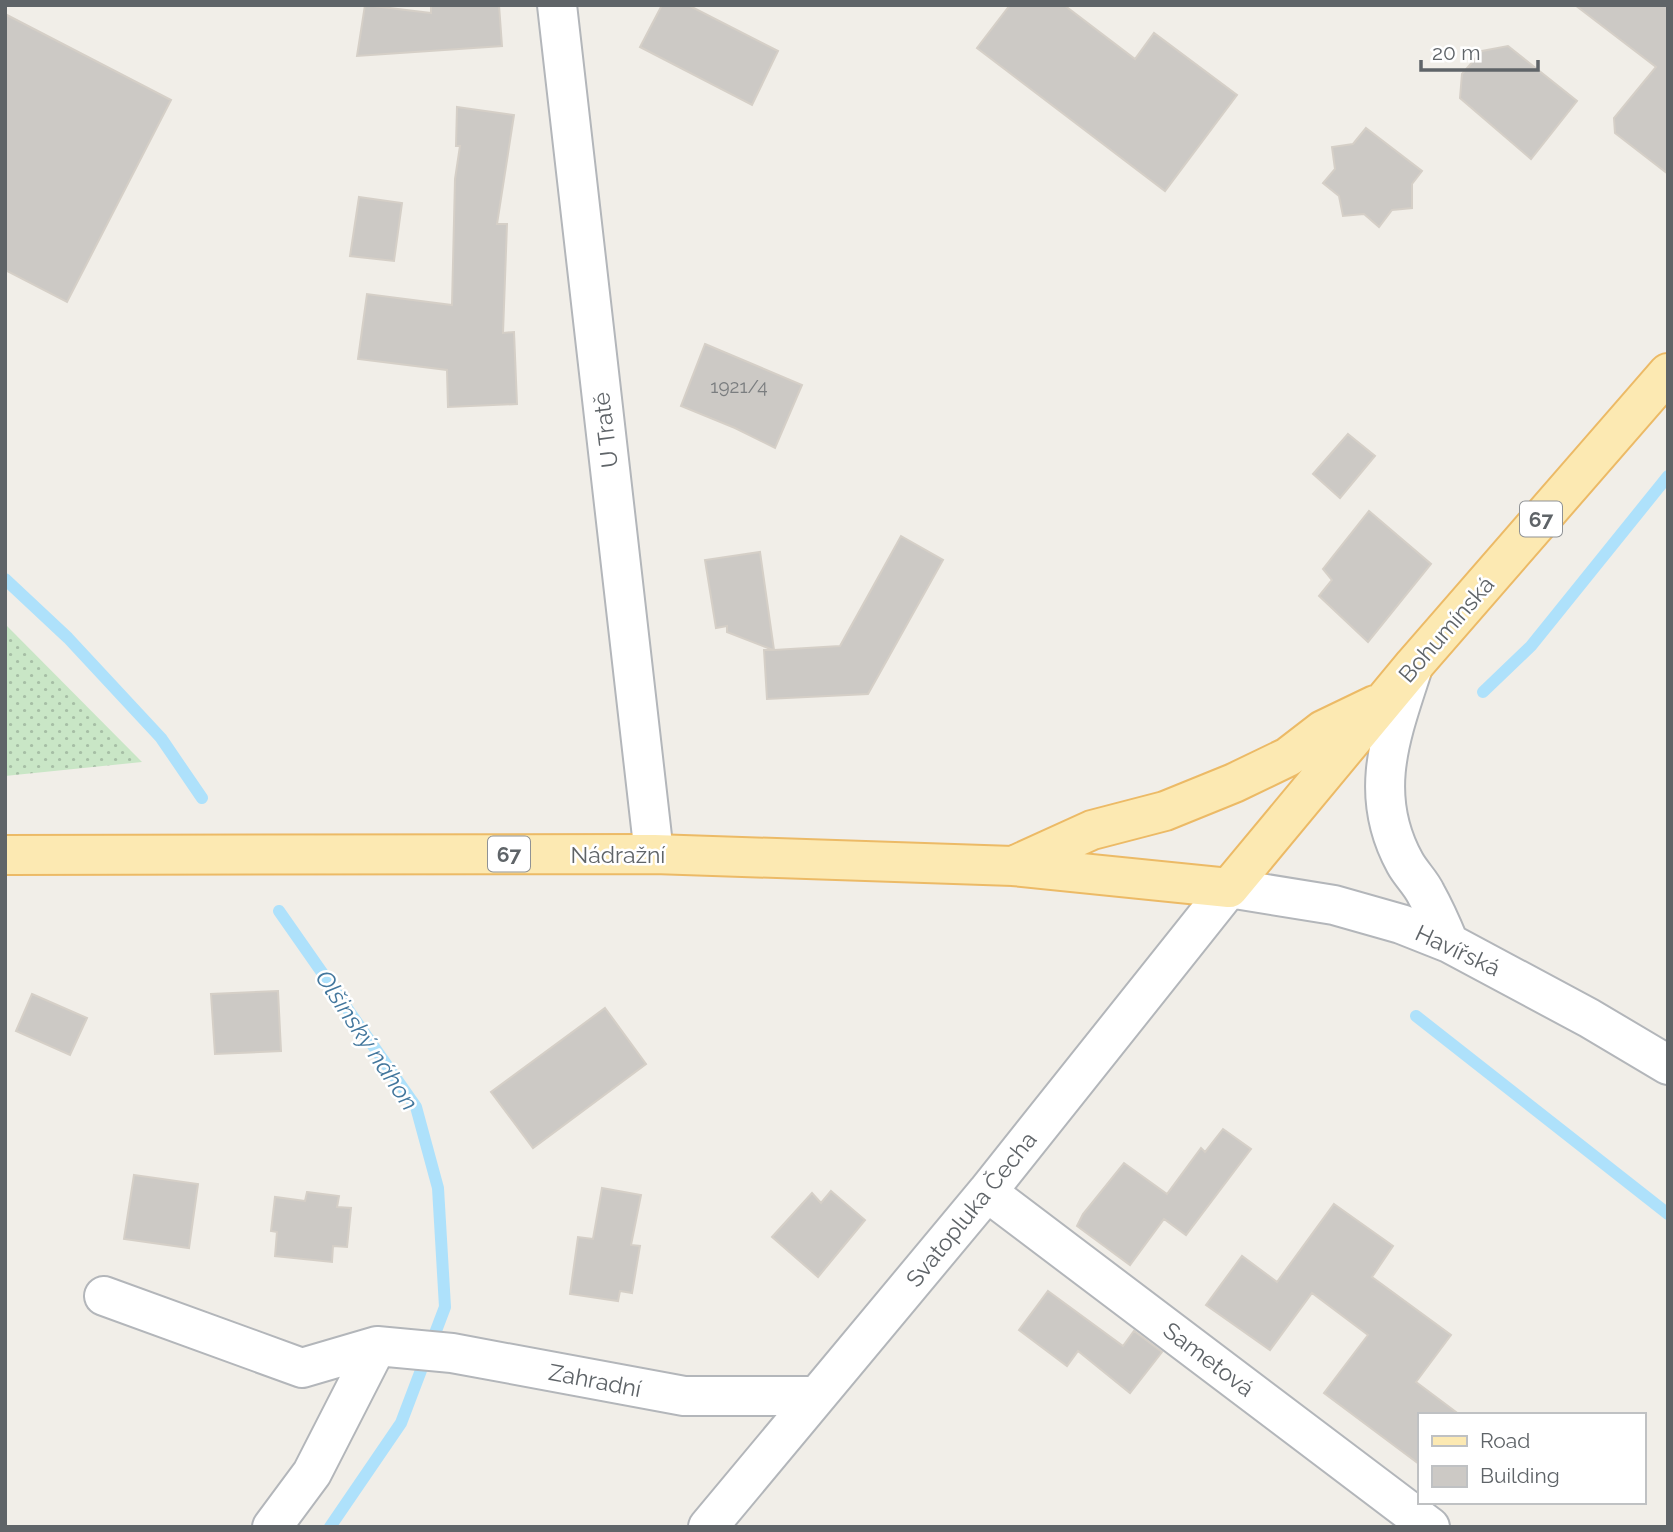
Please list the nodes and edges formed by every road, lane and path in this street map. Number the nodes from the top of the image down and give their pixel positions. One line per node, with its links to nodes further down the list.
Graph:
1 (557, 5): 5 (street, U Tratě)
2 (1668, 373): 3 (main road, Bohumínská / 67)
3 (1414, 666): 4 (main road, Bohumínská / 67); 9 (street)
4 (1387, 699): 7 (main road); 8 (main road, Bohumínská / 67)
5 (654, 854): 6 (main road, Nádražní / 67); 7 (main road, Nádražní / 67)
6 (5, 855)
7 (1013, 866): 8 (main road, Nádražní / 67)
8 (1228, 888): 9 (street, Havířská); 11 (street, Svatopluka Čecha)
9 (1449, 943): 10 (street, Havířská)
10 (1668, 1065)
11 (987, 1192): 14 (street, Svatopluka Čecha); 17 (street, Sametová)
12 (104, 1296): 13 (street, Zahradní)
13 (394, 1347): 14 (street, Zahradní); 15 (street)
14 (816, 1396): 16 (street, Svatopluka Čecha)
15 (272, 1527)
16 (708, 1527)
17 (1430, 1527)

